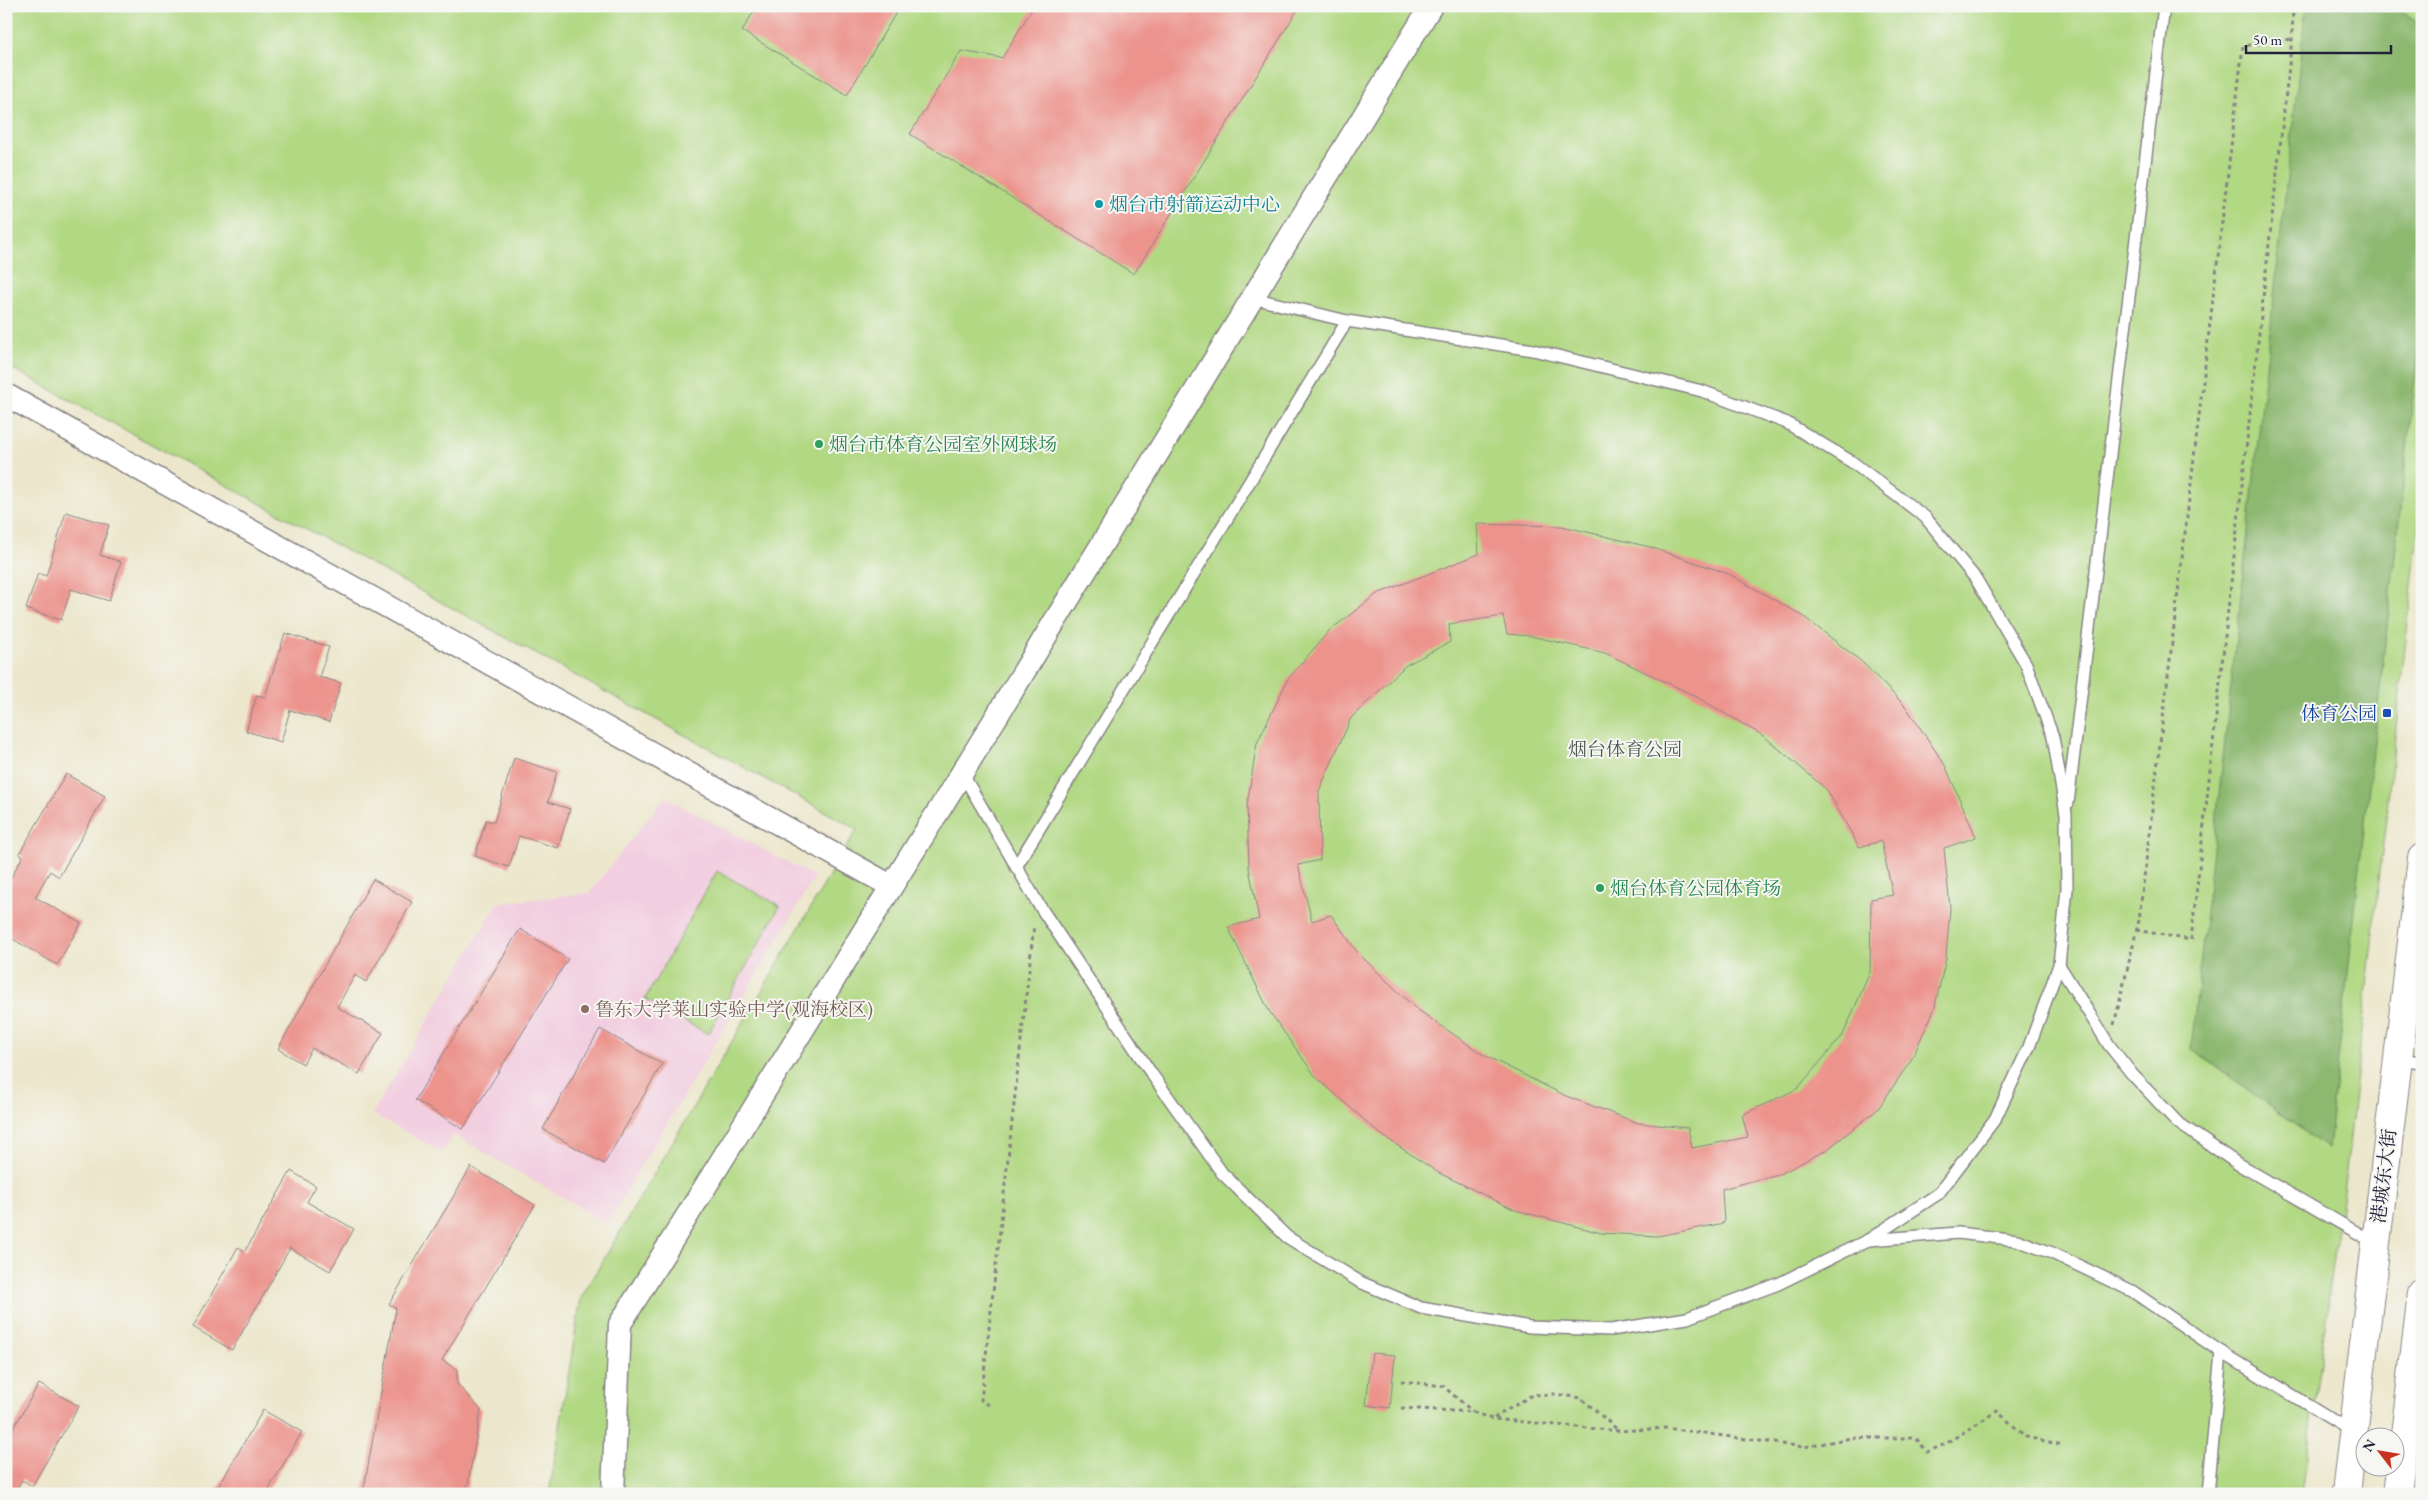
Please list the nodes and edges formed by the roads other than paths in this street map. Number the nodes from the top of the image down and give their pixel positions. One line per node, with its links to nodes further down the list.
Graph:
1 (1431, 6): 3 (street)
2 (2164, 6): 7 (lane)
3 (1253, 298): 4 (lane); 6 (street)
4 (1347, 321): 7 (lane); 9 (lane)
5 (6, 395): 10 (street)
6 (962, 773): 9 (lane); 10 (street)
7 (2066, 814): 11 (lane)
8 (2422, 858): 12 (main road, 港城东大街)
9 (1016, 867): 13 (lane)
10 (891, 886): 18 (street)
11 (2059, 964): 13 (lane); 14 (lane)
12 (2409, 1060): 14 (main road, 港城东大街)
13 (1868, 1240): 16 (lane)
14 (2376, 1244): 17 (main road, 港城东大街)
15 (2422, 1293): 21 (main road)
16 (2221, 1352): 17 (lane); 19 (lane)
17 (2354, 1432): 20 (main road, 港城东大街)
18 (613, 1494)
19 (2208, 1494)
20 (2346, 1494)
21 (2398, 1494)

